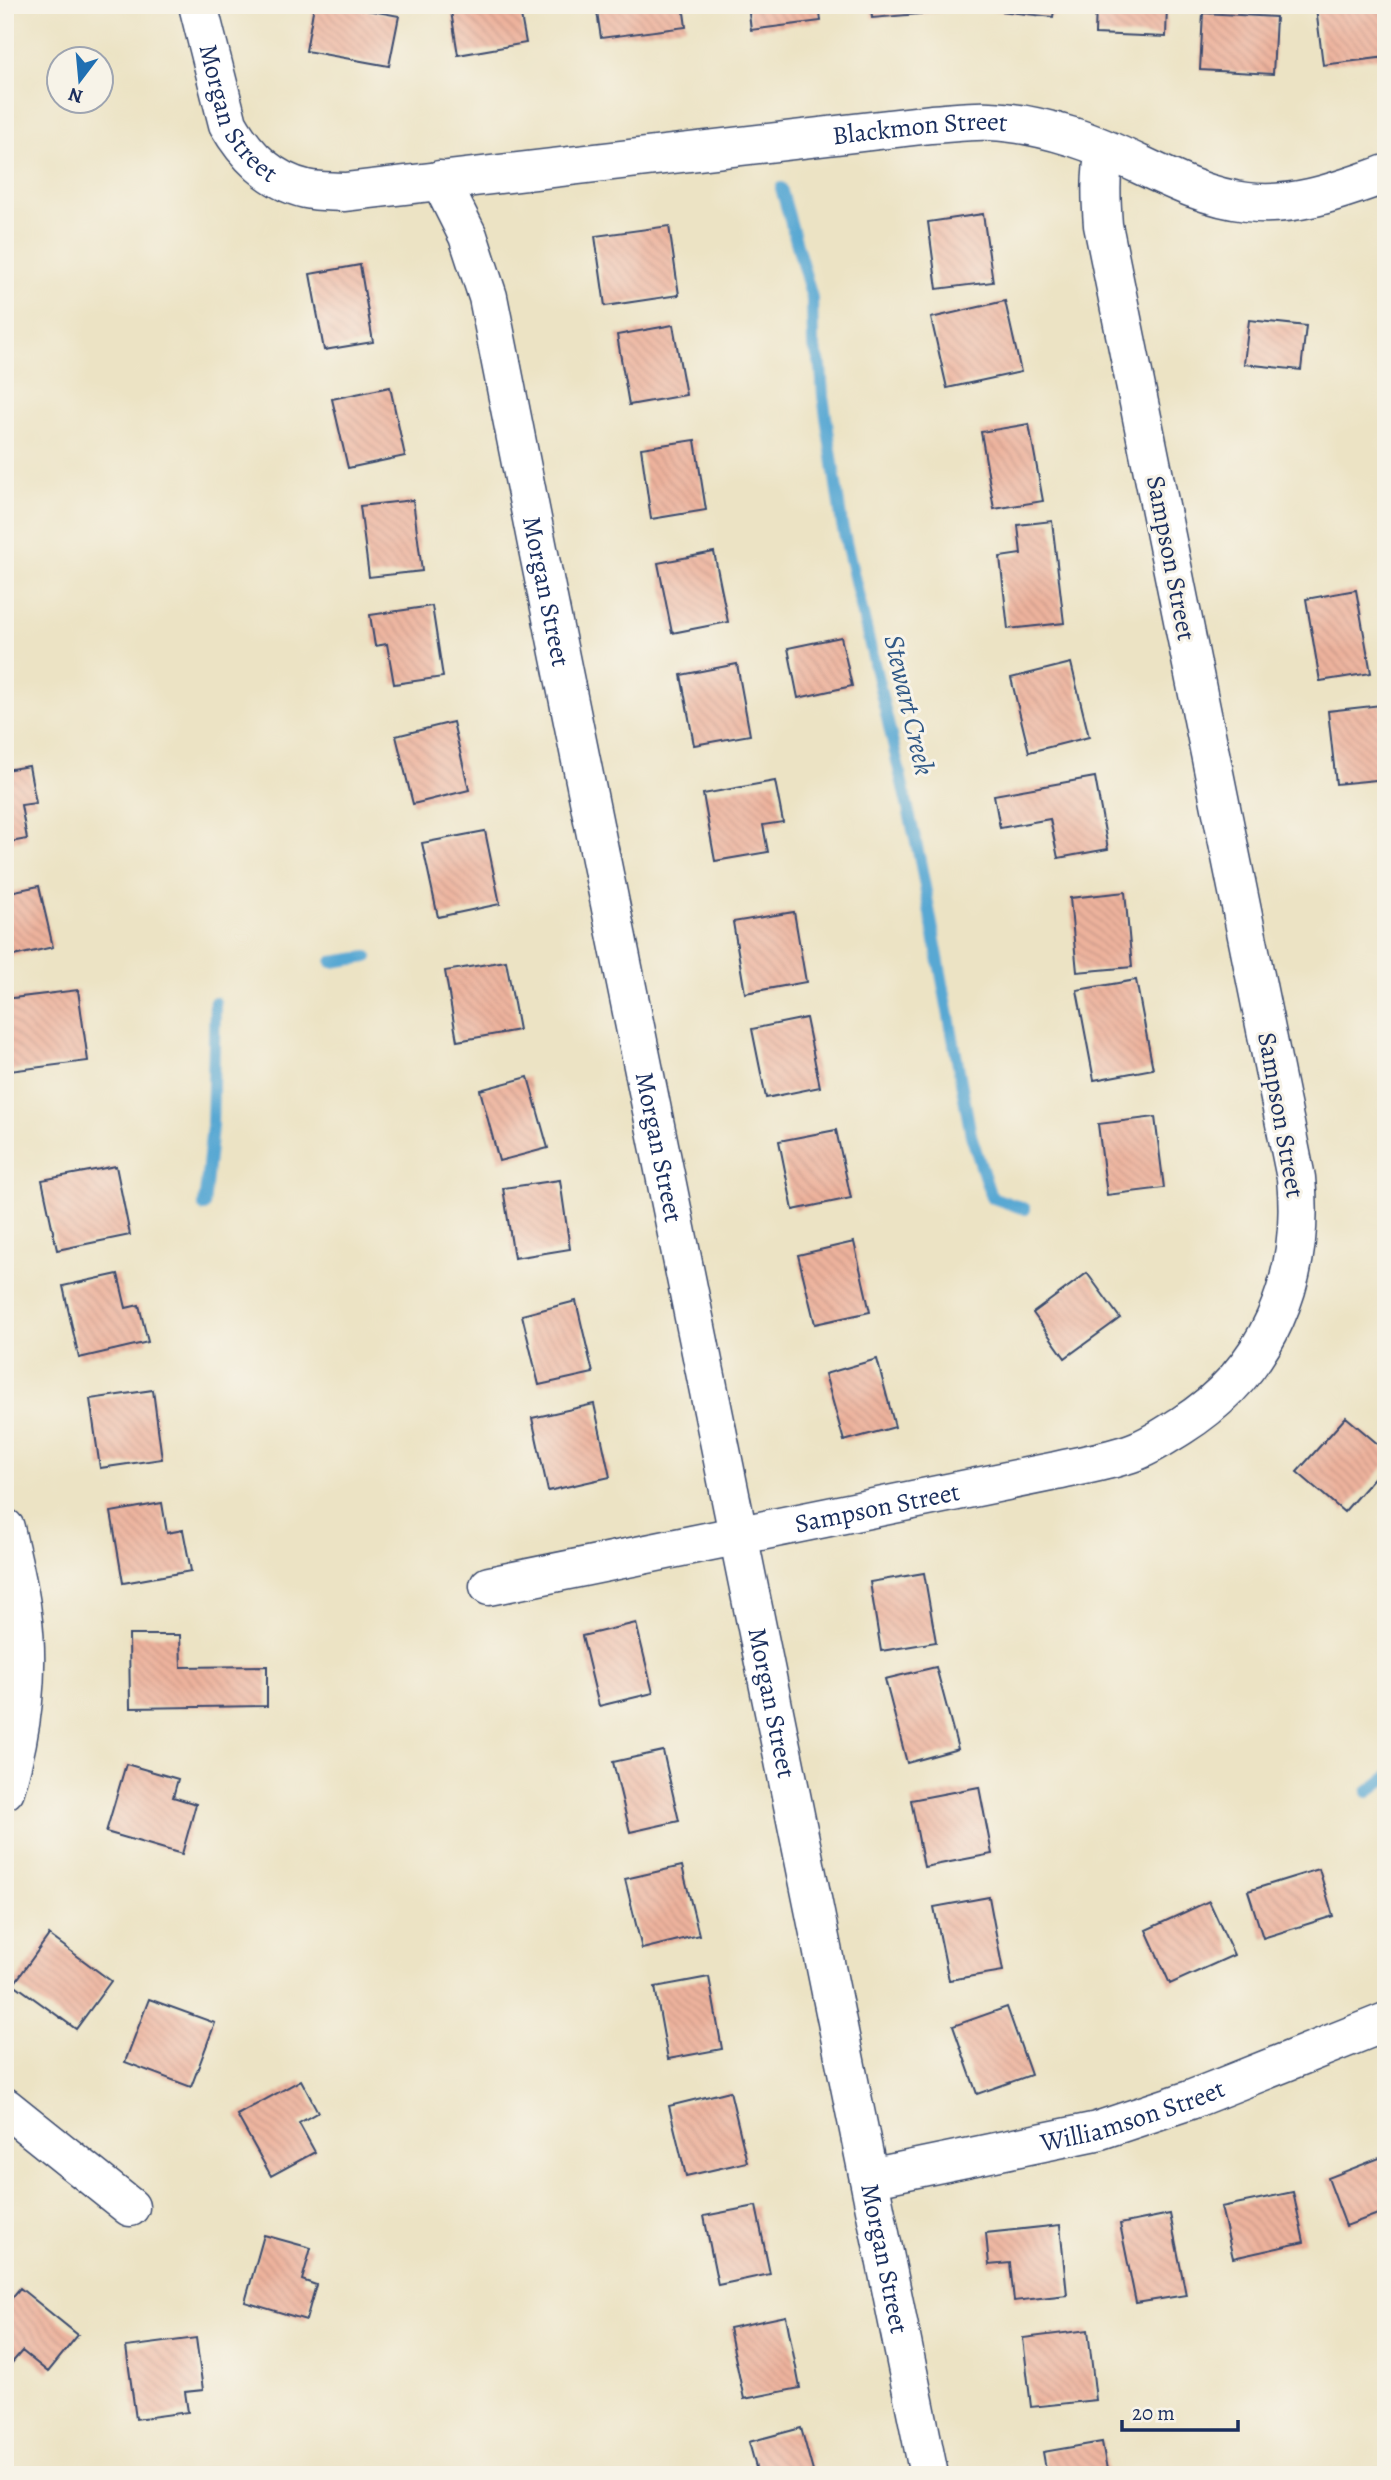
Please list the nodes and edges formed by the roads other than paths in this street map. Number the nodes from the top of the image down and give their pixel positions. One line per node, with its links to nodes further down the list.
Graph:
1 (198, 5): 4 (street, Morgan Street)
2 (1105, 150): 3 (street, Blackmon Street); 4 (street, Blackmon Street); 6 (street, Sampson Street)
3 (1386, 174)
4 (440, 180): 6 (street, Morgan Street)
5 (5, 1528): 8 (street)
6 (737, 1535): 7 (street, Sampson Street); 11 (street, Morgan Street)
7 (489, 1586)
8 (5, 1790)
9 (1386, 2021): 11 (street, Williamson Street)
10 (5, 2107): 12 (street)
11 (869, 2178): 13 (street, Morgan Street)
12 (130, 2207)
13 (929, 2475)

